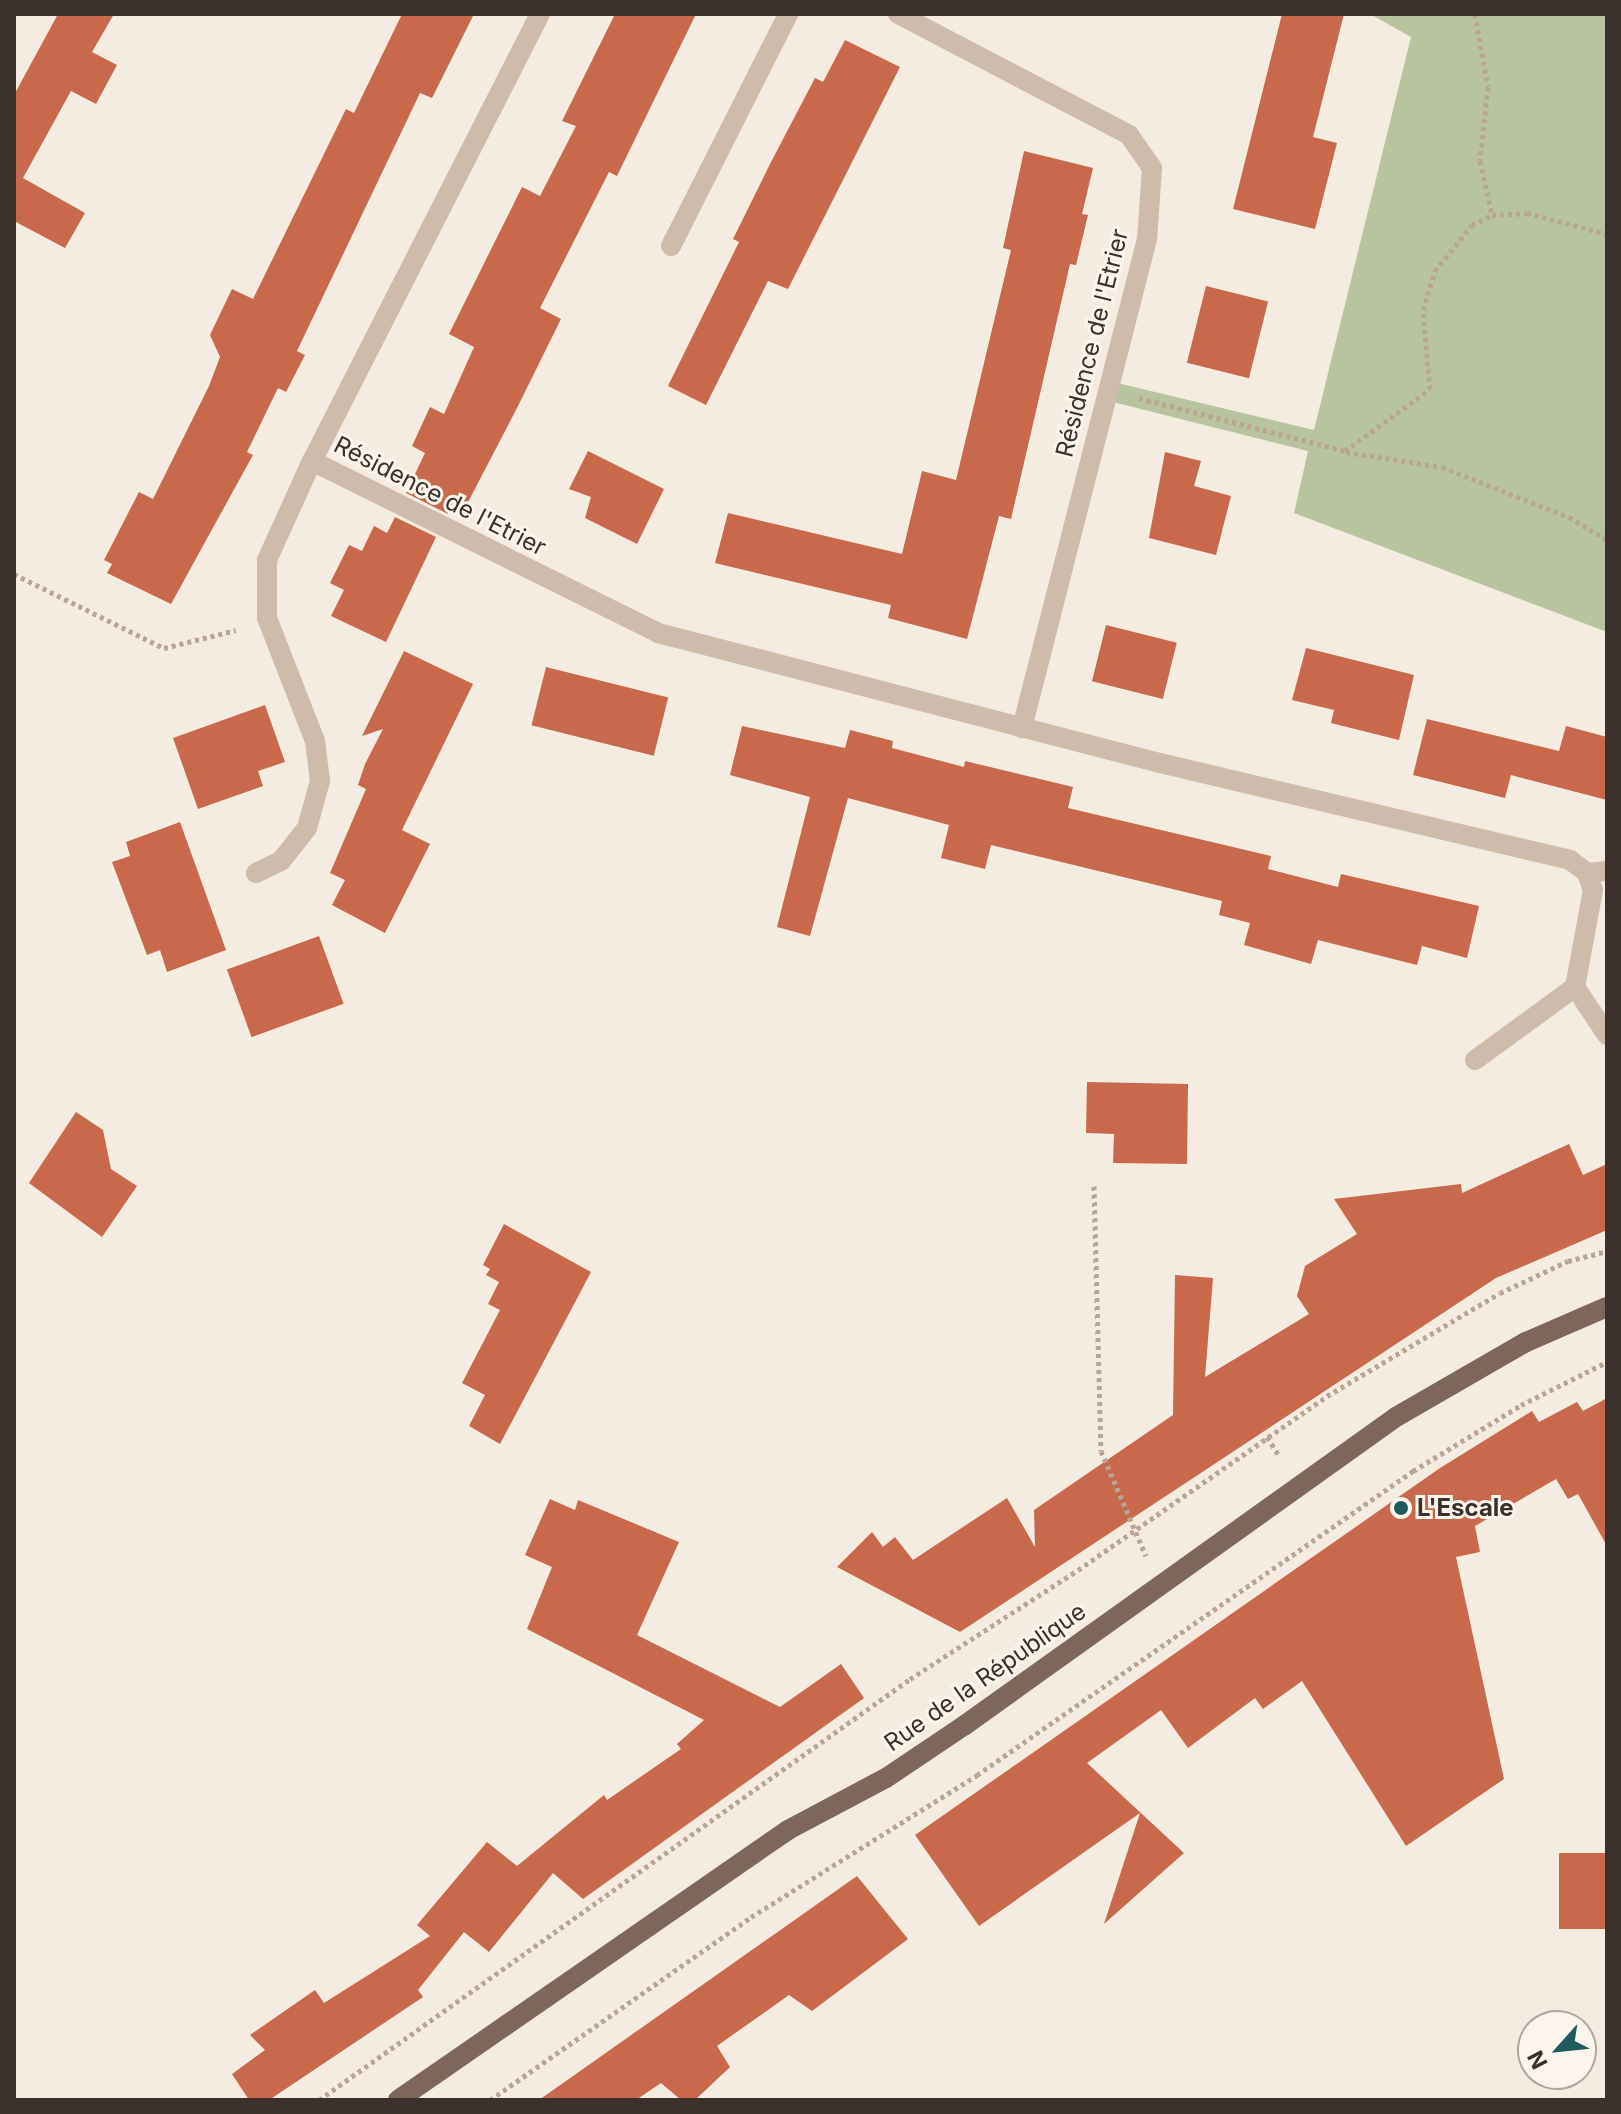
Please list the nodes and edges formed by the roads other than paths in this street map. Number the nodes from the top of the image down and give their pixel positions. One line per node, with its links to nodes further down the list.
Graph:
1 (540, 14): 5 (street, Résidence de l'Etrier)
2 (788, 14): 4 (street)
3 (898, 14): 6 (street, Résidence de l'Etrier)
4 (671, 246)
5 (312, 461): 6 (street, Résidence de l'Etrier); 8 (street)
6 (1022, 728): 7 (street, Résidence de l'Etrier)
7 (1597, 872): 9 (street, Résidence de l'Etrier)
8 (256, 873)
9 (1575, 987): 10 (street); 11 (street)
10 (1607, 1035)
11 (1475, 1060)
12 (1607, 1307): 13 (main road, Rue de la République)
13 (398, 2100)

